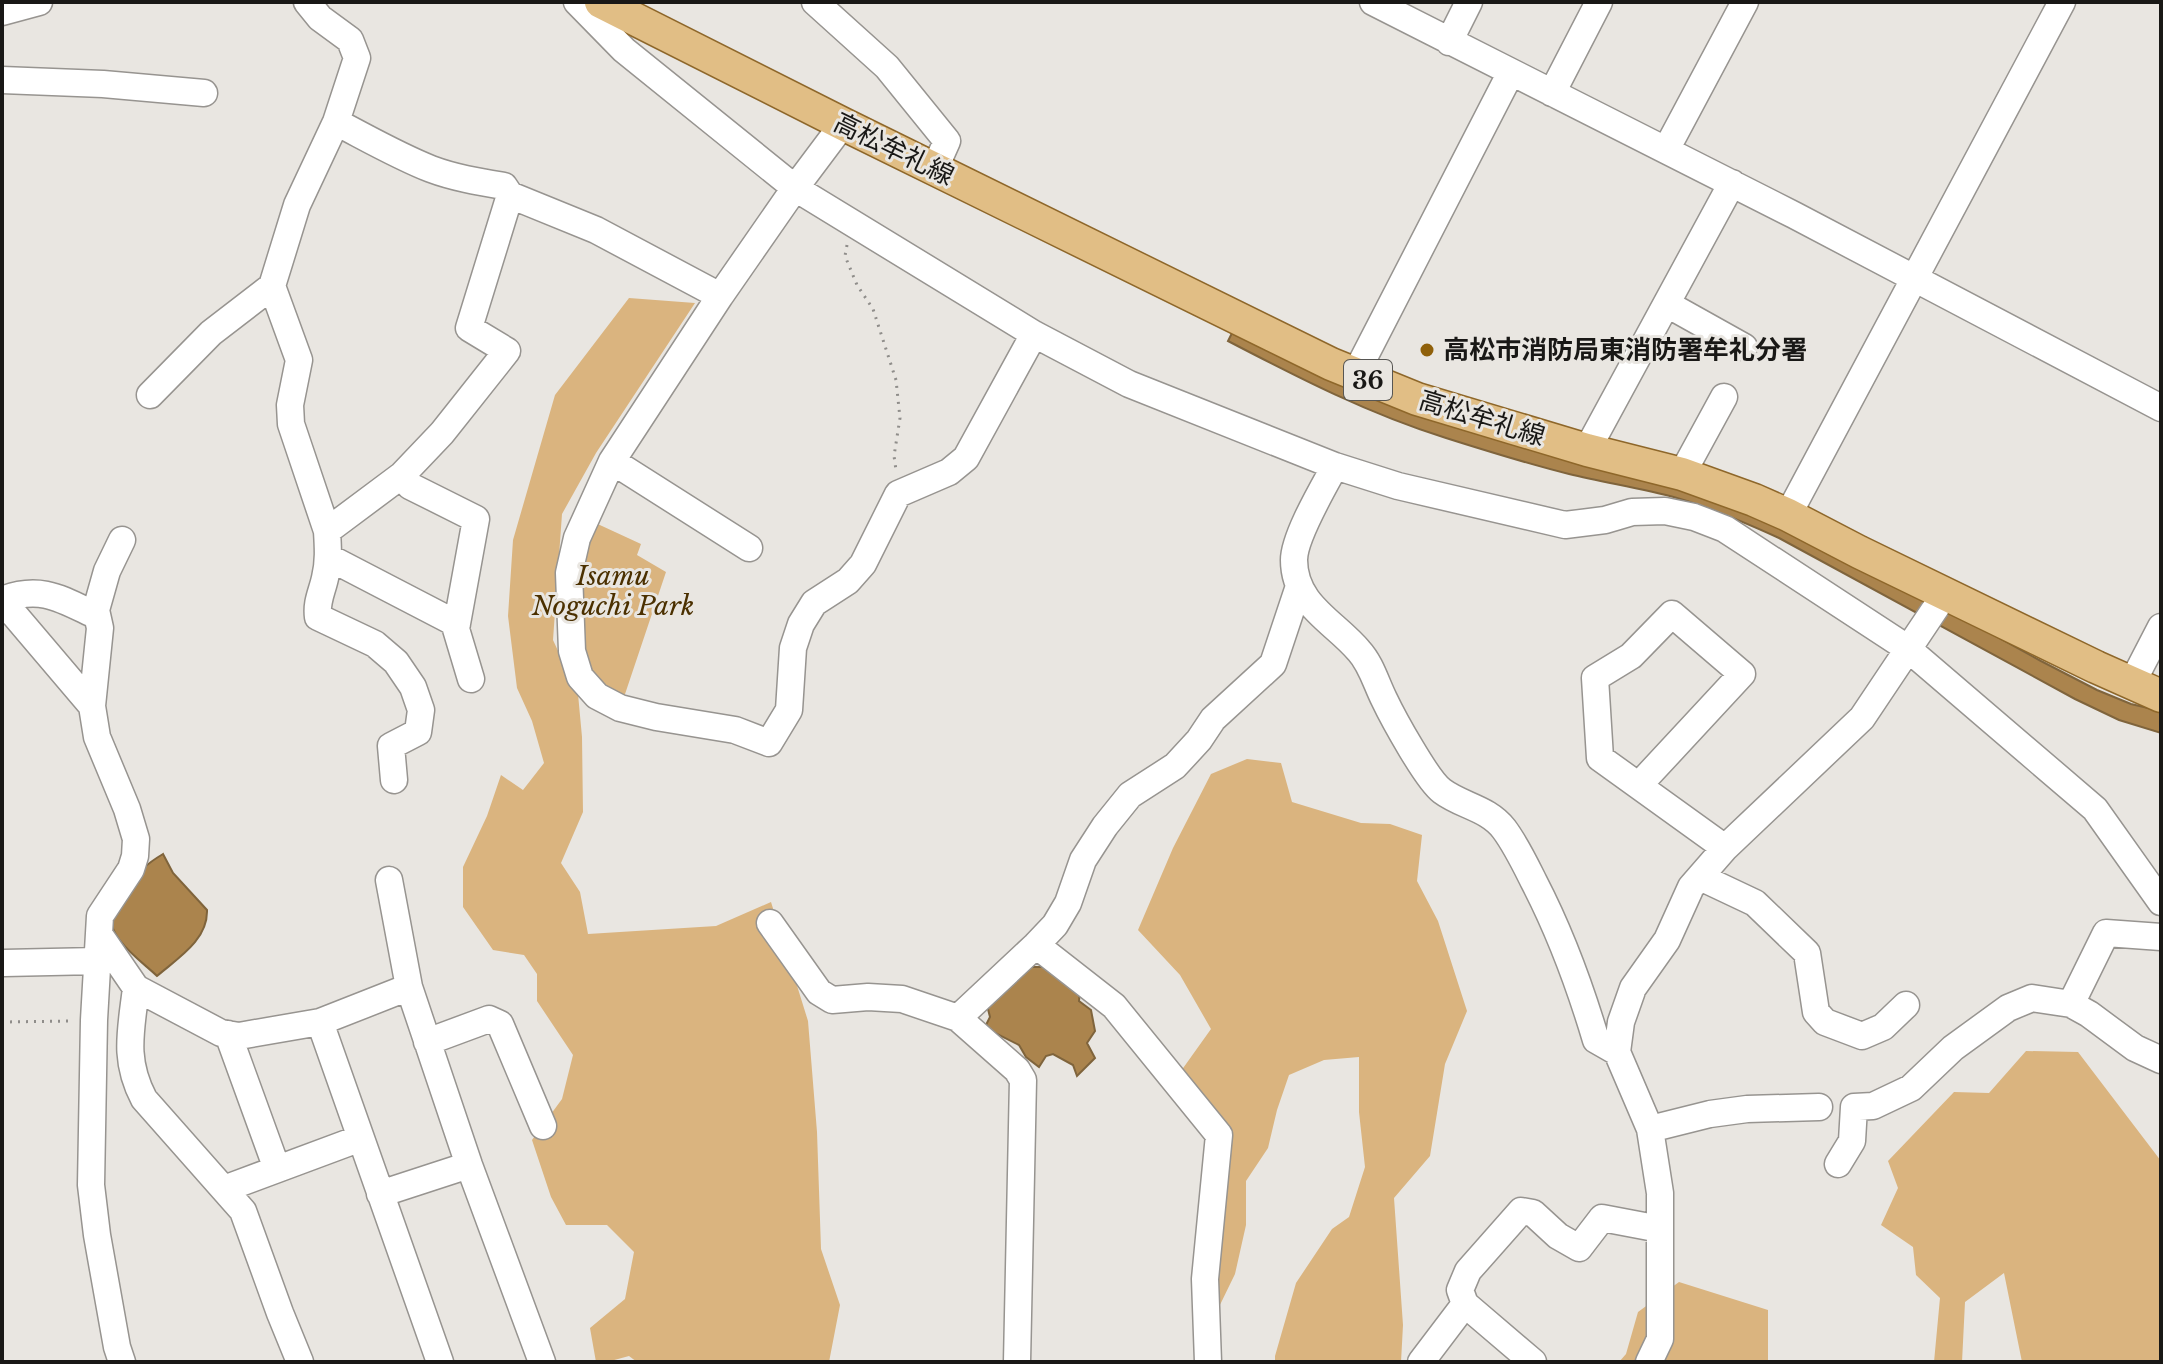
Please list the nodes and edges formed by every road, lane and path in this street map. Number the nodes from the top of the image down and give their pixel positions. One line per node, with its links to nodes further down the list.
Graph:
1 (39, 2): 11 (street)
2 (307, 2): 17 (street)
3 (577, 2): 22 (street)
4 (601, 2): 18 (main road, 高松牟礼線 / 36)
5 (815, 2): 20 (street)
6 (1373, 2): 12 (street)
7 (1469, 2): 12 (street)
8 (1599, 2): 16 (street)
9 (1745, 2): 19 (street)
10 (2062, 2): 25 (street)
11 (2, 12)
12 (1449, 42): 13 (street)
13 (1511, 72): 16 (street); 31 (street)
14 (2, 80): 15 (street)
15 (204, 93)
16 (1552, 93): 19 (street)
17 (336, 122): 23 (street); 26 (street)
18 (843, 124): 20 (main road, 高松牟礼線 / 36); 22 (street)
19 (1666, 150): 21 (street)
20 (935, 168): 31 (main road, 高松牟礼線 / 36)
21 (1732, 183): 25 (street); 28 (street)
22 (795, 188): 24 (street); 27 (street)
23 (510, 195): 27 (street); 39 (street)
24 (850, 222): 29 (street); 40 (path)
25 (1915, 278): 34 (street); 41 (street)
26 (272, 286): 32 (street); 43 (street)
27 (720, 296): 36 (street)
28 (1667, 304): 30 (street); 35 (street)
29 (1034, 334): 37 (street); 40 (street)
30 (1744, 347)
31 (1355, 375): 35 (main road, 高松牟礼線 / 36)
32 (150, 395)
33 (1724, 397): 38 (street)
34 (2161, 408)
35 (1587, 450): 38 (main road, 高松牟礼線 / 36)
36 (612, 461): 40 (street); 44 (street)
37 (1335, 466): 45 (street); 52 (street)
38 (1682, 474): 41 (main road, 高松牟礼線 / 36)
39 (402, 475): 43 (street); 50 (street)
40 (898, 494)
41 (1788, 515): 46 (main road, 高松牟礼線 / 36)
42 (122, 540): 49 (street)
43 (328, 544): 50 (street); 57 (street)
44 (749, 548)
45 (1299, 586): 66 (street); 79 (street)
46 (1945, 594): 52 (street); 54 (main road, 高松牟礼線 / 36)
47 (2, 600): 49 (street)
48 (2, 608): 56 (street)
49 (97, 616): 56 (street)
50 (457, 624): 53 (street)
51 (2161, 627): 54 (street)
52 (1907, 648): 59 (street); 62 (street)
53 (471, 679)
54 (2132, 683): 55 (main road, 高松牟礼線 / 36)
55 (2161, 696)
56 (92, 706): 64 (street)
57 (394, 780)
58 (1639, 785): 58 (street); 59 (street)
59 (1725, 848): 60 (street)
60 (1700, 877): 72 (street); 79 (street)
61 (389, 880): 69 (street)
62 (2161, 902)
63 (770, 923): 73 (street)
64 (99, 934): 67 (street); 70 (street)
65 (2161, 937): 71 (street)
66 (1036, 945): 73 (street); 98 (street)
67 (97, 961): 68 (street); 74 (street)
68 (4, 963)
69 (409, 987): 76 (street); 78 (street)
70 (136, 988): 77 (street); 88 (street)
71 (2071, 1004): 80 (street); 85 (street)
72 (1906, 1005)
73 (958, 1018): 97 (street)
74 (94, 1020): 75 (path); 93 (street)
75 (2, 1022)
76 (320, 1022): 77 (street); 84 (street)
77 (228, 1034): 87 (street)
78 (427, 1042): 82 (street); 86 (street)
79 (1617, 1052): 83 (street)
80 (2161, 1060)
81 (1819, 1107): 83 (street)
82 (543, 1126)
83 (1650, 1129): 90 (street)
84 (361, 1138): 87 (street); 89 (street)
85 (1838, 1164)
86 (469, 1165): 89 (street); 96 (street)
87 (277, 1169): 88 (street)
88 (224, 1189): 94 (street)
89 (380, 1194): 95 (street)
90 (1660, 1229): 91 (street); 92 (street)
91 (1465, 1304): 99 (street); 100 (street)
92 (1657, 1354)
93 (122, 1362)
94 (300, 1362)
95 (440, 1362)
96 (542, 1362)
97 (1017, 1362)
98 (1208, 1362)
99 (1421, 1362)
100 (1533, 1362)

